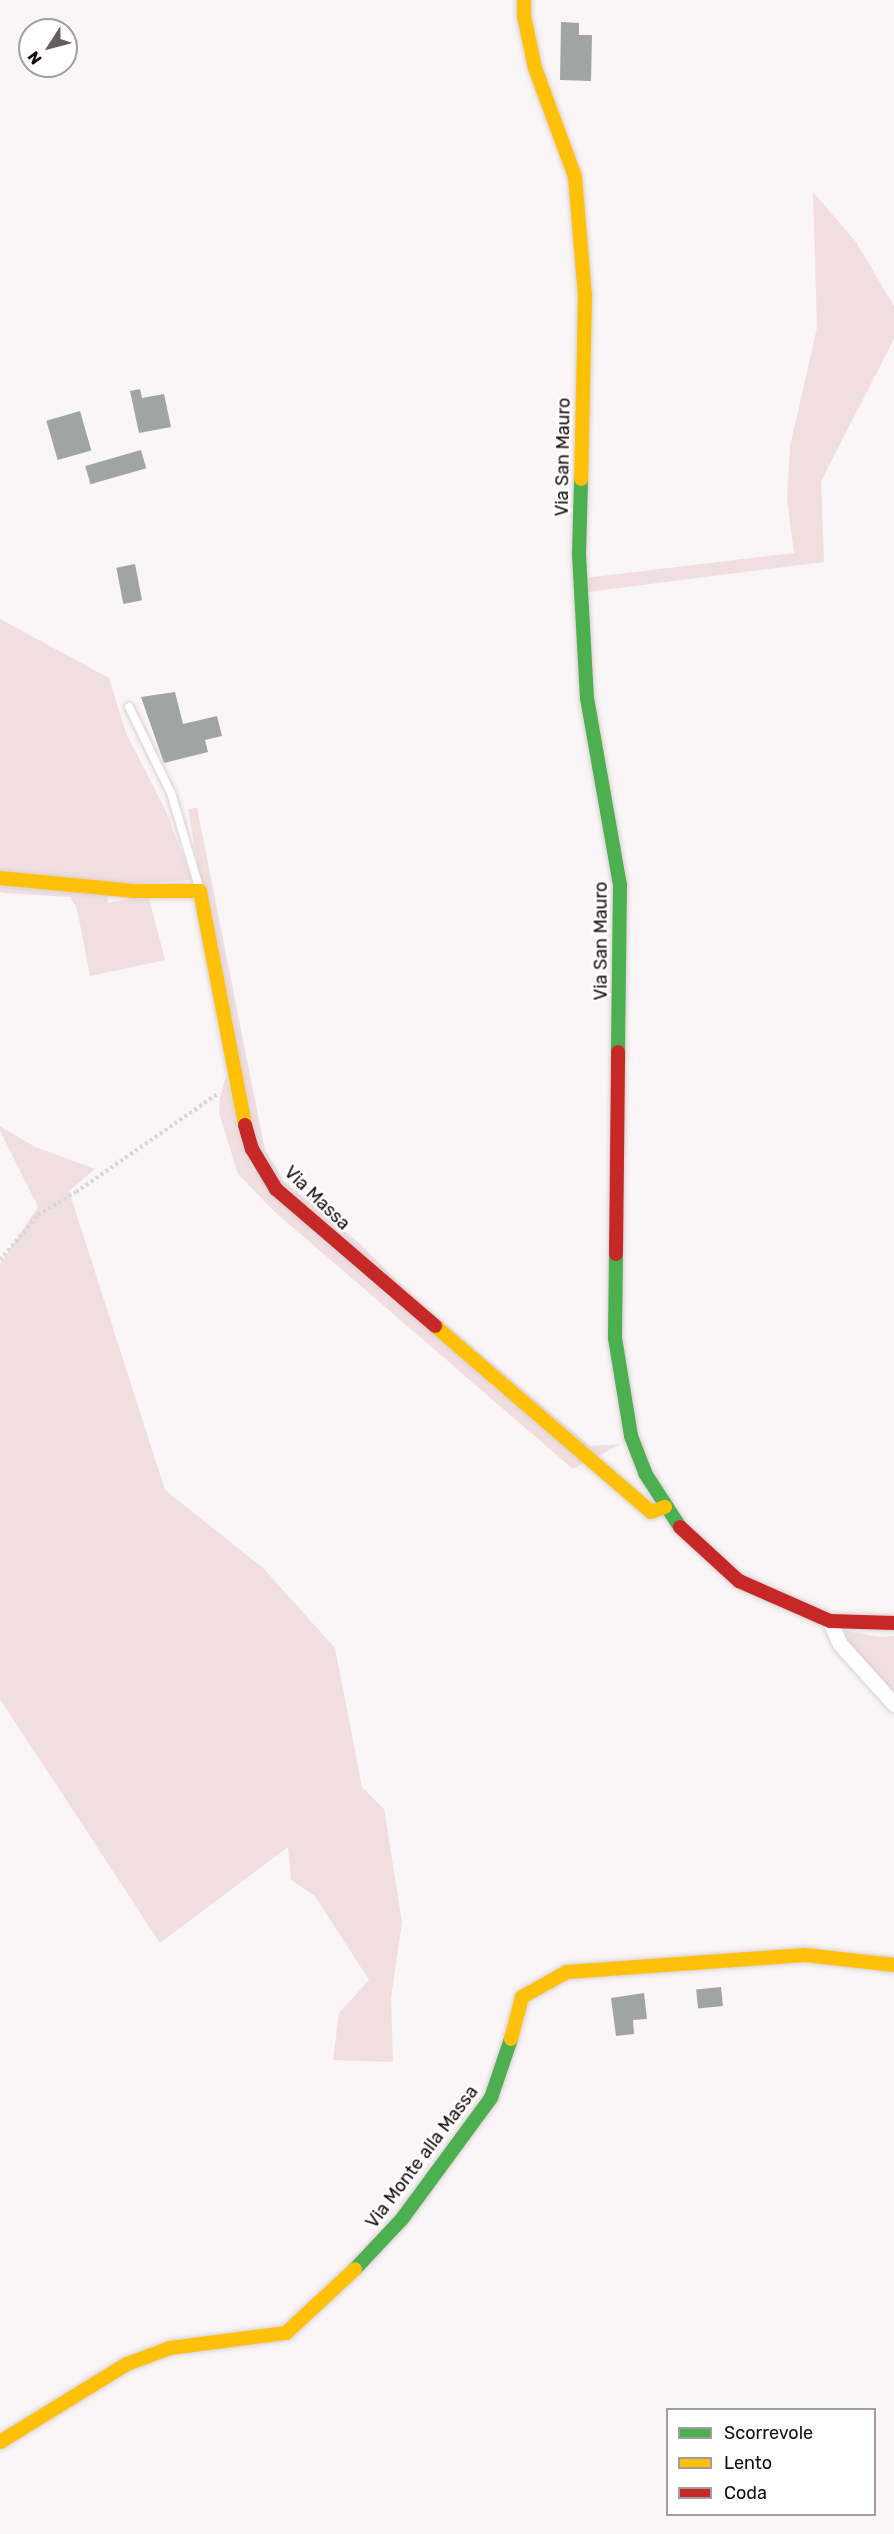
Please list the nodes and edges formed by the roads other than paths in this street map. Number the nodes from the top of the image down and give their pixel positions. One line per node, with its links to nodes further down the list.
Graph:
1 (524, 0): 5 (street, Via San Mauro)
2 (129, 707): 4 (lane)
3 (0, 878): 4 (street)
4 (200, 891): 5 (street, Via Massa)
5 (665, 1507): 6 (street, Via San Mauro)
6 (830, 1621): 7 (street, Via San Mauro); 8 (street)
7 (894, 1623)
8 (894, 1704)
9 (894, 1965): 10 (street, Via Monte alla Massa)
10 (0, 2442)

